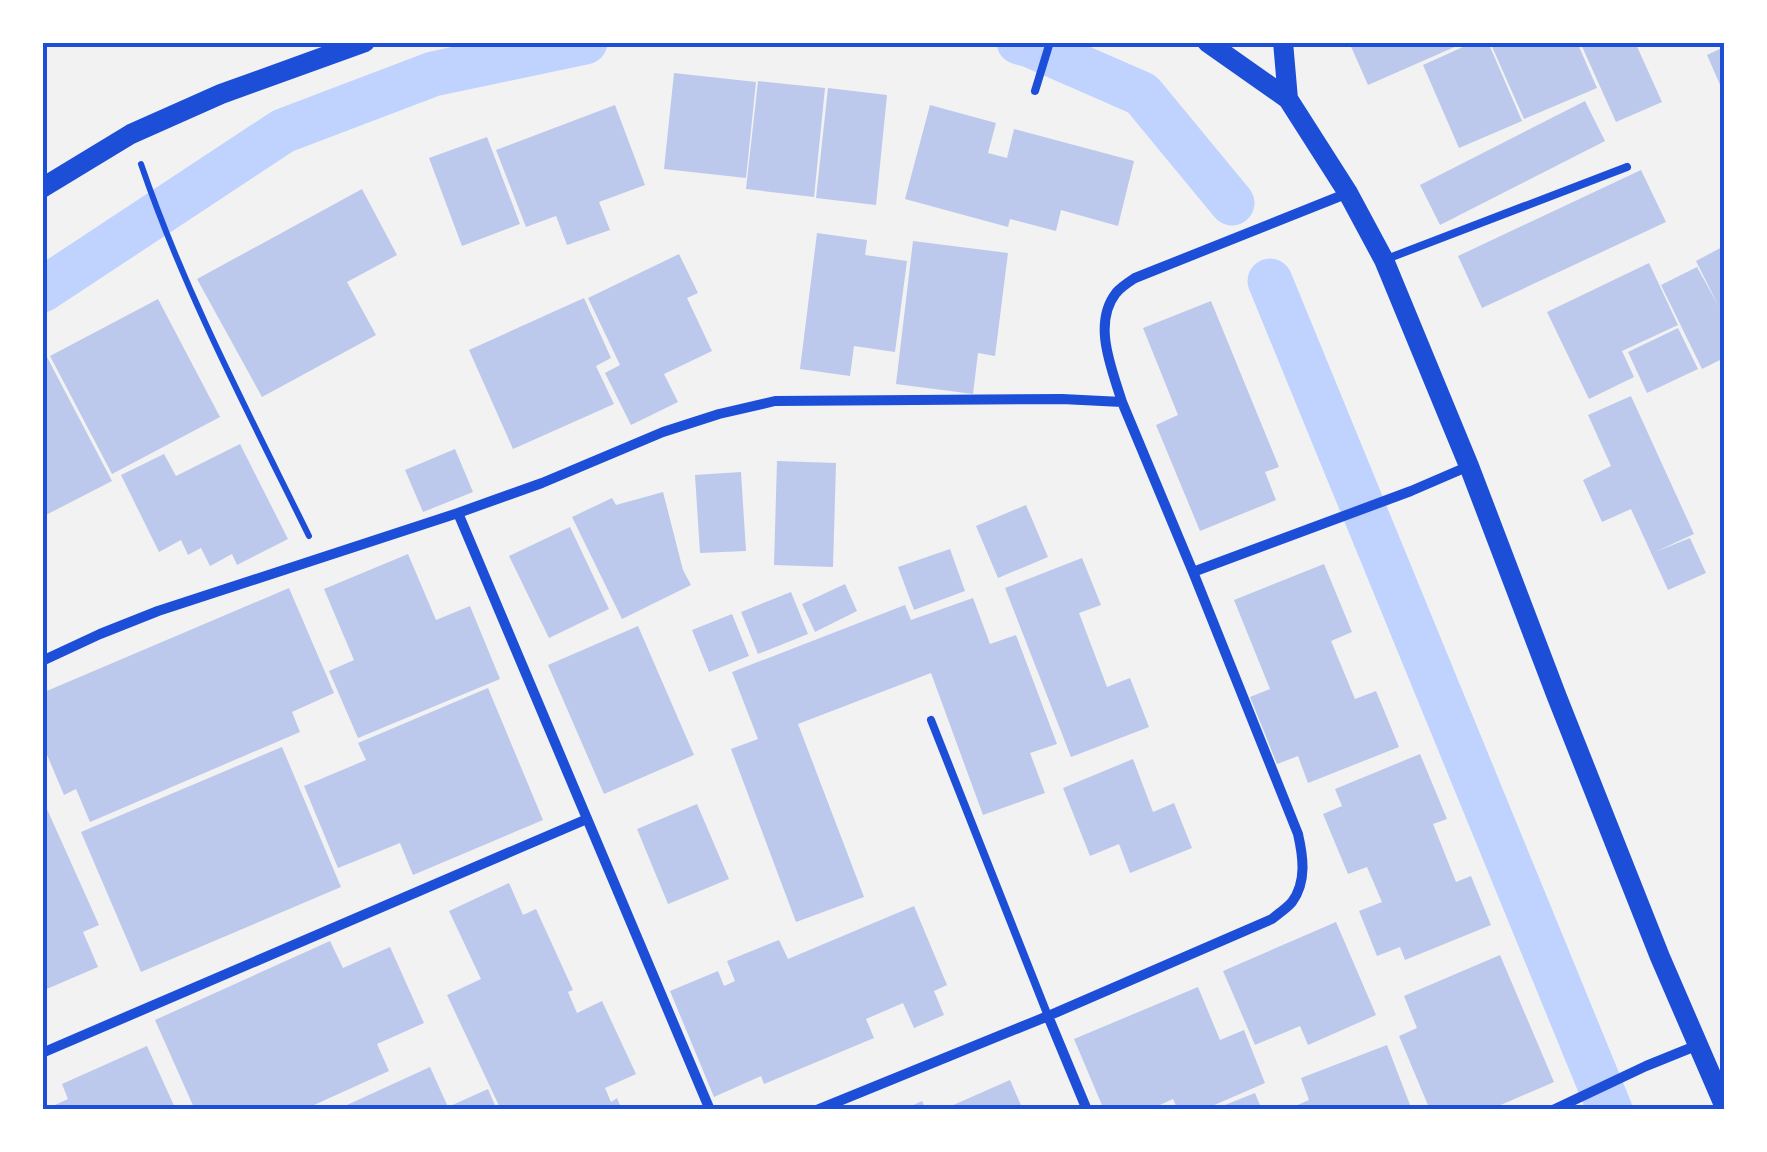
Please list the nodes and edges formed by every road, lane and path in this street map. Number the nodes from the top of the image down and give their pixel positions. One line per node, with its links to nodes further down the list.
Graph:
1 (1050, 42): 5 (lane)
2 (1207, 42): 6 (main road)
3 (1283, 42): 6 (main road)
4 (360, 43): 9 (main road)
5 (1035, 90)
6 (1288, 99): 10 (main road)
7 (1627, 168): 11 (lane)
8 (146, 179): 15 (path)
9 (42, 188)
10 (1348, 193): 11 (main road); 12 (street)
11 (1384, 260): 13 (main road)
12 (1122, 402): 14 (street); 16 (street)
13 (1469, 466): 16 (street); 21 (main road)
14 (458, 513): 15 (street); 19 (street)
15 (320, 559): 17 (street)
16 (1193, 572): 20 (street)
17 (42, 661)
18 (931, 720): 20 (lane)
19 (587, 820): 22 (street); 24 (street)
20 (1048, 1016): 25 (street); 26 (street)
21 (1698, 1045): 23 (main road); 27 (street)
22 (42, 1053)
23 (1724, 1105)
24 (710, 1110)
25 (817, 1110)
26 (1087, 1110)
27 (1552, 1110)

